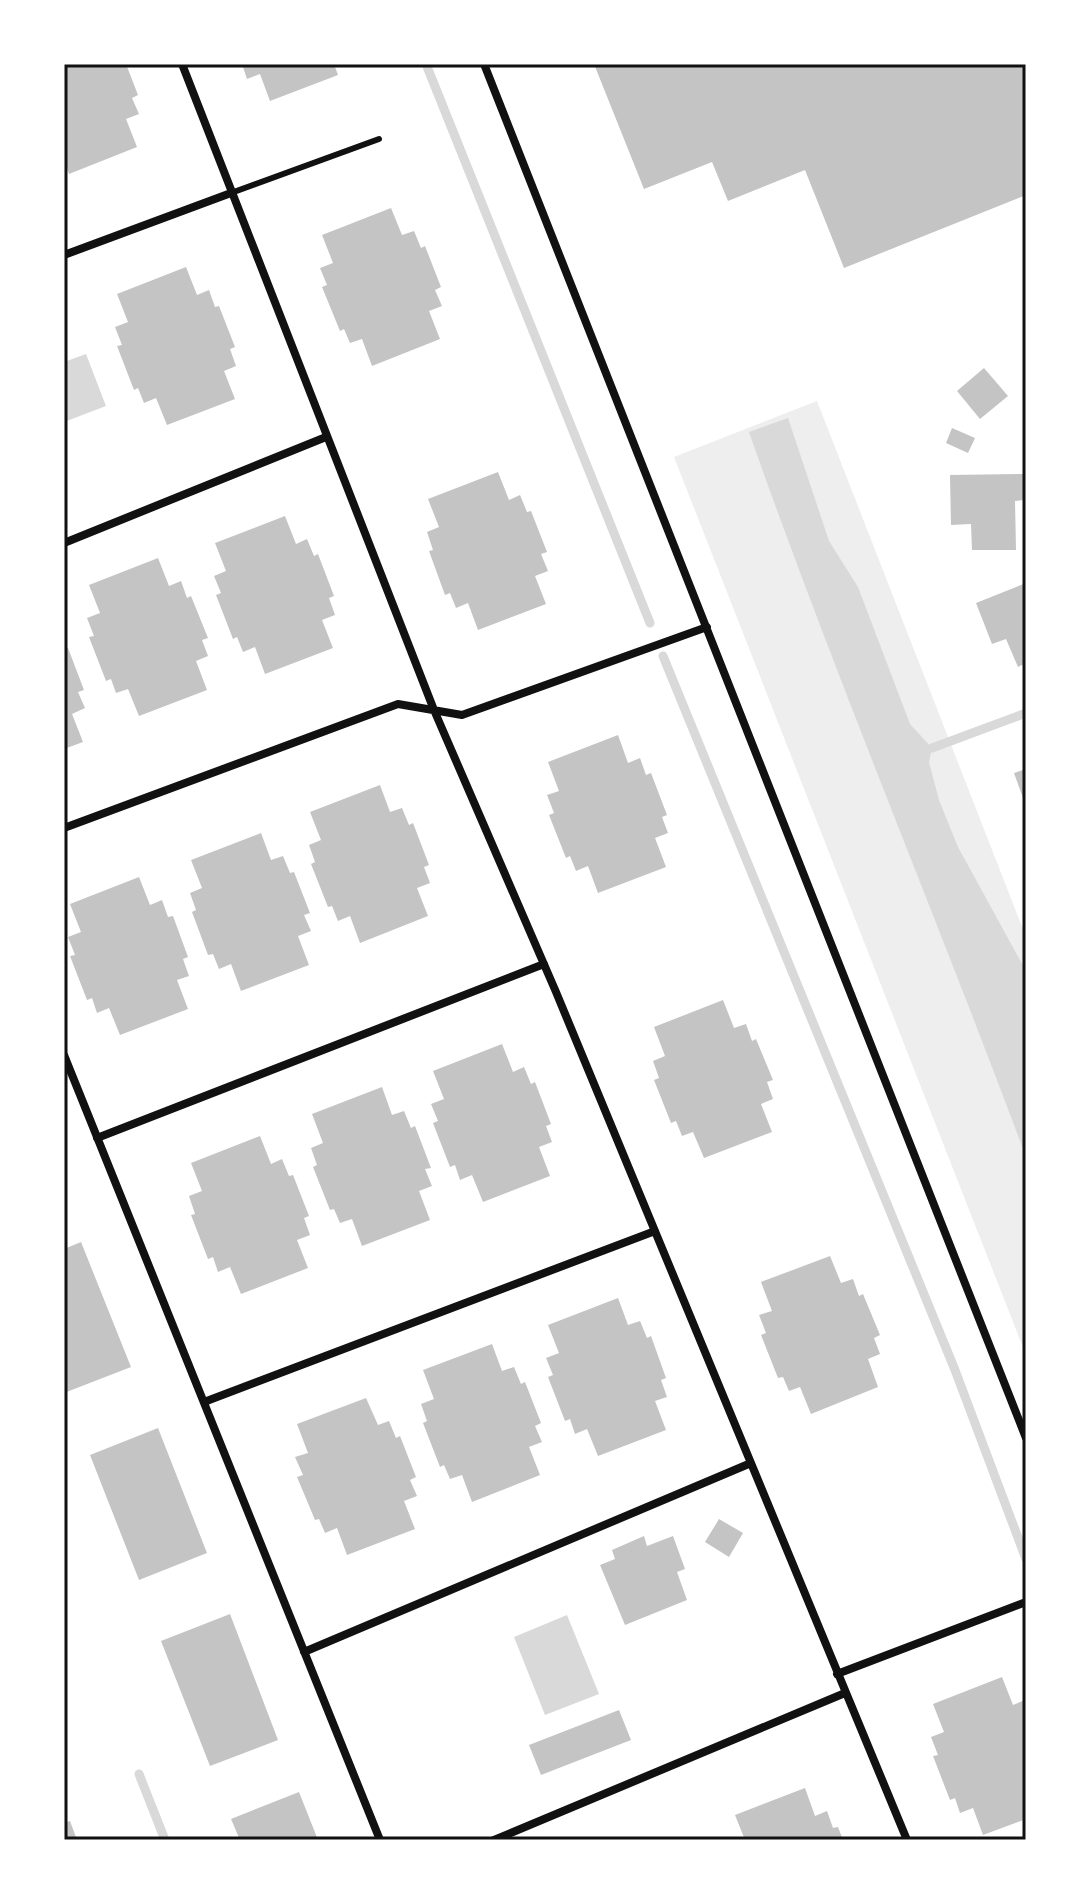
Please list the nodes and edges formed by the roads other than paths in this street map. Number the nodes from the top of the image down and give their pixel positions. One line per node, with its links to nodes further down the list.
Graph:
1 (182, 64): 4 (street)
2 (484, 64): 8 (street)
3 (379, 139): 4 (lane)
4 (231, 193): 5 (street); 6 (street)
5 (64, 255)
6 (326, 437): 7 (street); 9 (street)
7 (64, 543)
8 (707, 627): 9 (street); 16 (street)
9 (434, 710): 10 (street); 11 (street)
10 (64, 828)
11 (544, 964): 13 (street); 14 (street)
12 (64, 1055): 13 (street)
13 (97, 1138): 15 (street)
14 (655, 1231): 15 (street); 17 (street)
15 (204, 1402): 19 (street)
16 (1026, 1438)
17 (751, 1463): 19 (street); 20 (street)
18 (1026, 1602): 20 (street)
19 (304, 1652): 22 (street)
20 (837, 1674): 21 (street)
21 (845, 1693): 23 (street); 24 (street)
22 (380, 1840)
23 (494, 1840)
24 (907, 1840)

